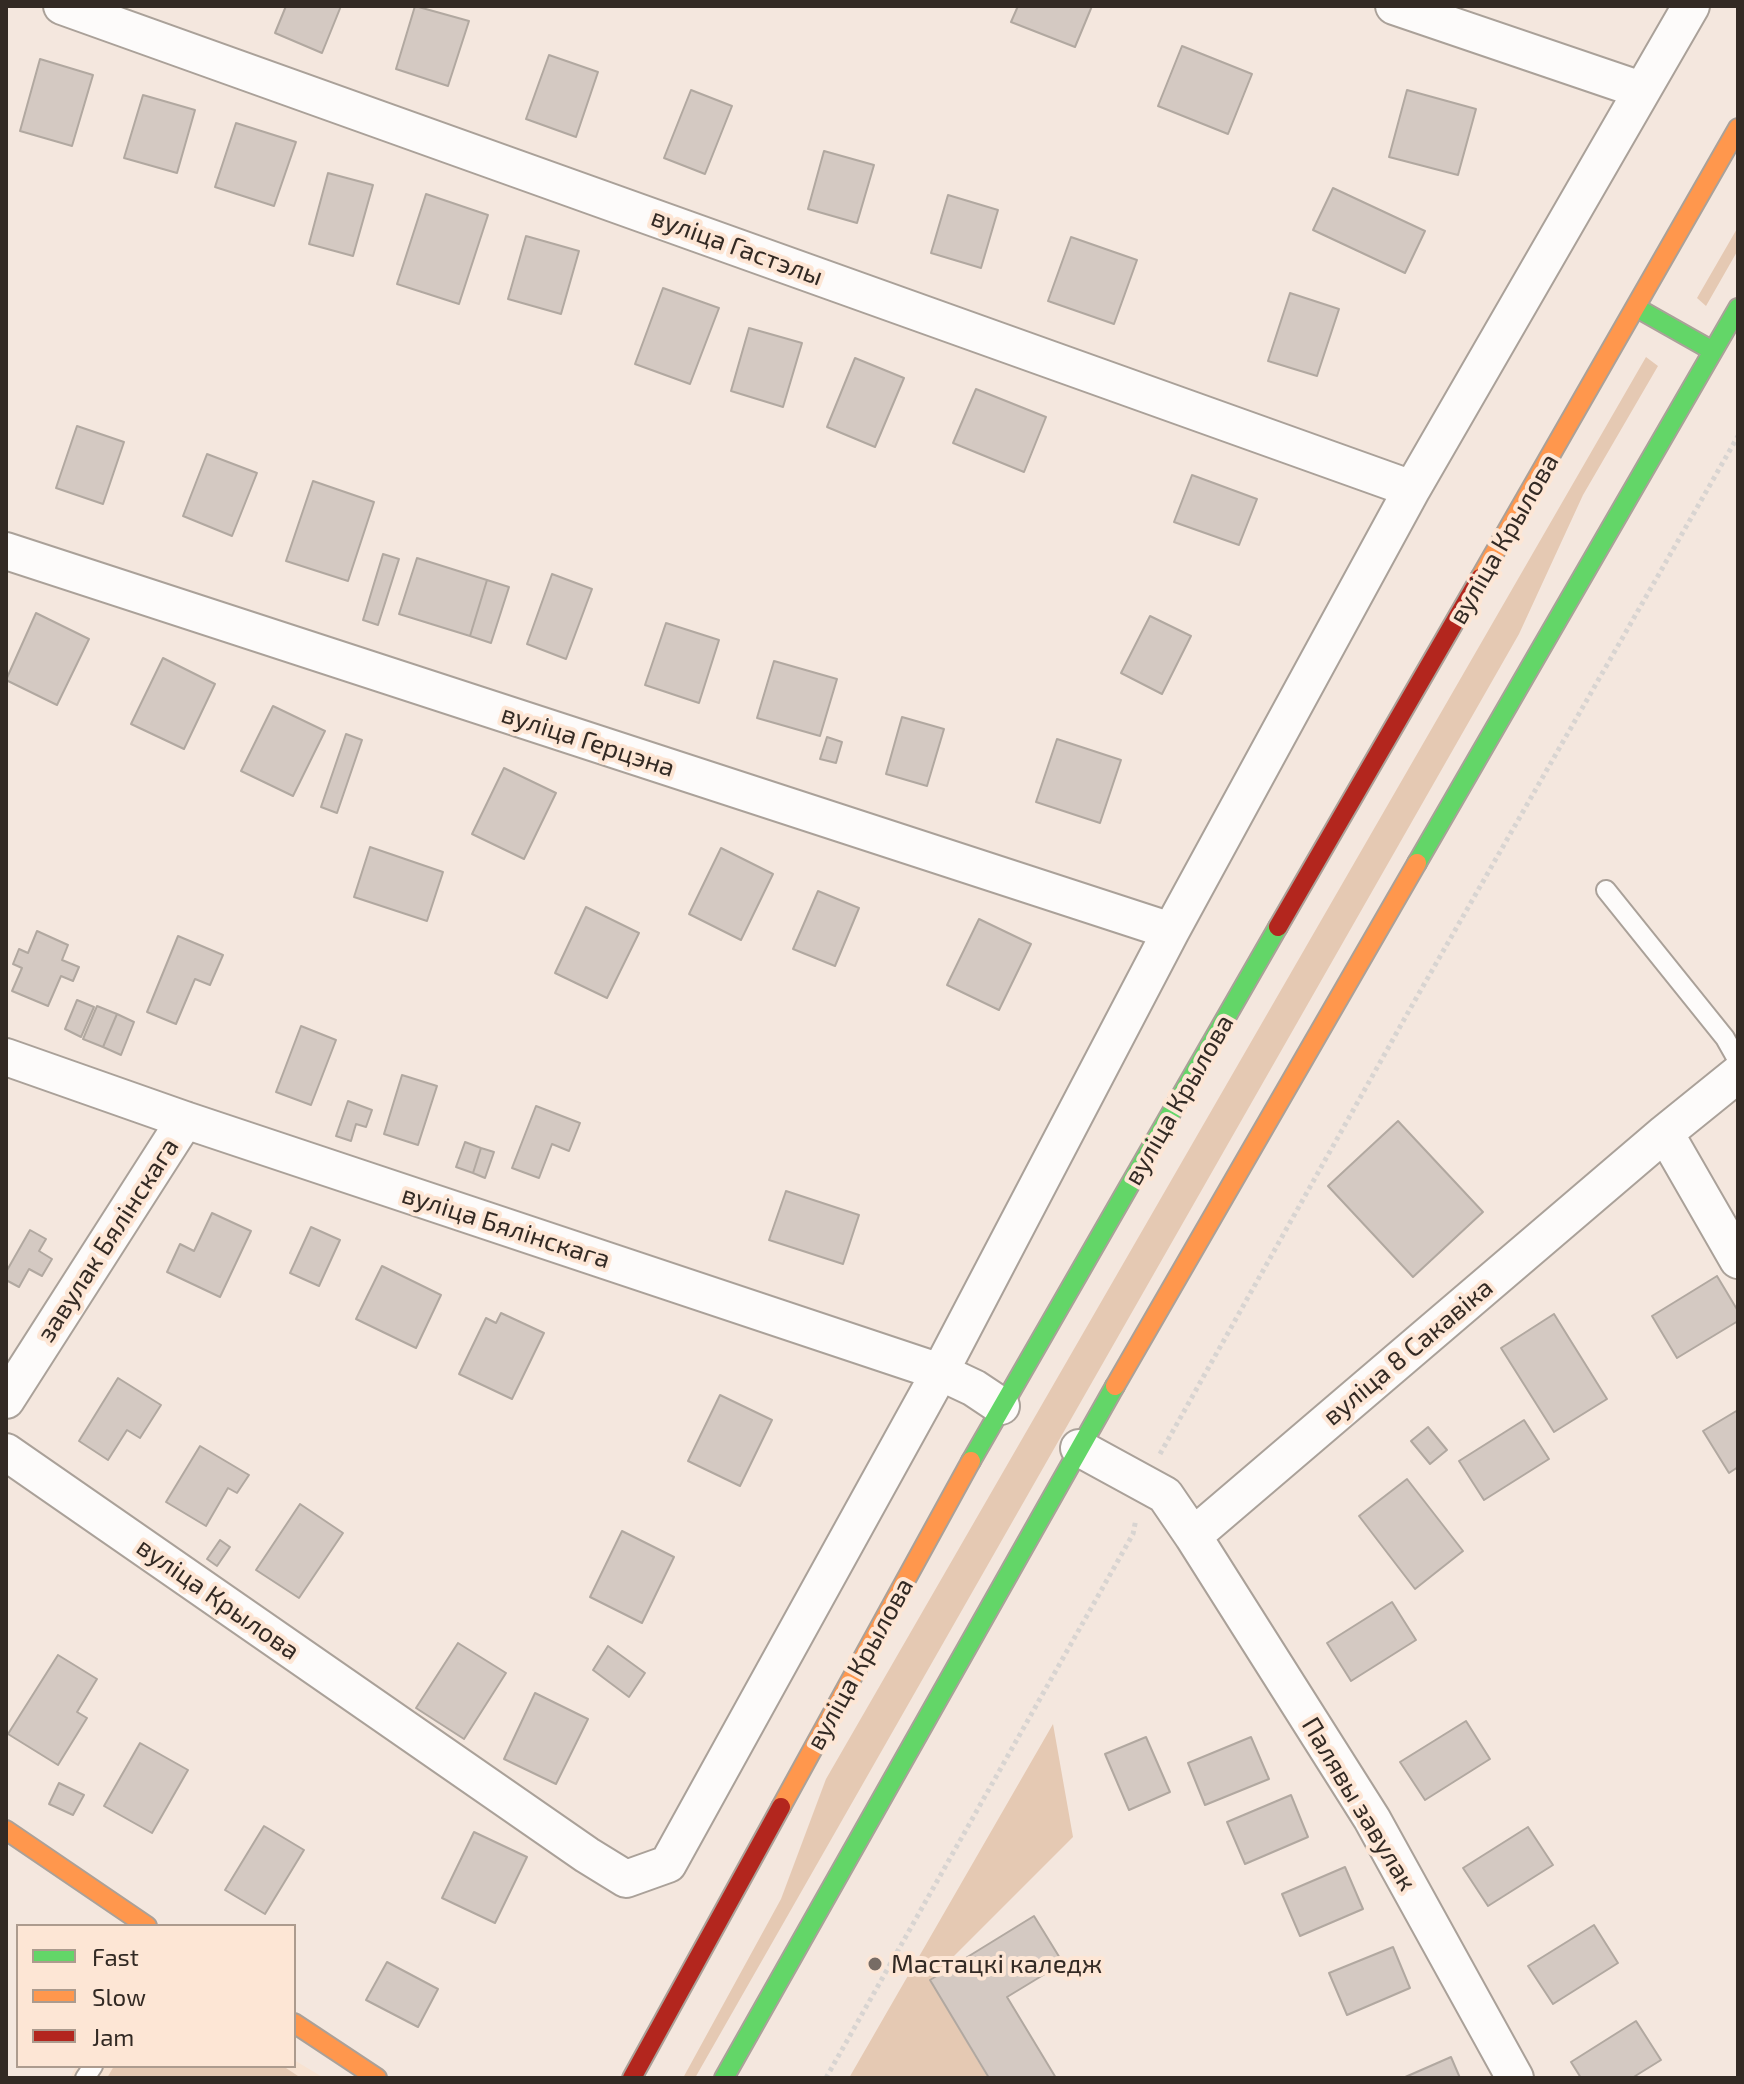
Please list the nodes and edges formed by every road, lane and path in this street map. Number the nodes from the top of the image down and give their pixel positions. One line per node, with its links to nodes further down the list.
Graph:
1 (62, 6): 10 (street, вуліца Гастэлы)
2 (1394, 6): 4 (street)
3 (1691, 6): 4 (street)
4 (1641, 90): 10 (street)
5 (1738, 128): 6 (main road, вуліца Крылова)
6 (1637, 308): 8 (main road); 22 (main road, вуліца Крылова)
7 (1738, 308): 8 (main road)
8 (1713, 351): 23 (main road)
9 (1738, 436): 25 (path)
10 (1412, 489): 13 (street)
11 (6, 551): 13 (street, вуліца Герцэна)
12 (1606, 890): 15 (lane)
13 (1171, 931): 20 (street)
14 (6, 1057): 17 (street, вуліца Бялінскага)
15 (1738, 1061)
16 (1738, 1074): 18 (street, вуліца 8 Сакавіка)
17 (185, 1120): 20 (street, вуліца Бялінскага); 21 (street, завулак Бялінскага)
18 (1665, 1133): 19 (street); 26 (street, вуліца 8 Сакавіка)
19 (1738, 1260)
20 (940, 1372): 22 (street, вуліца Бялінскага); 24 (street, вуліца Крылова)
21 (6, 1400)
22 (1001, 1406): 31 (main road, вуліца Крылова)
23 (1079, 1448): 25 (street); 32 (main road)
24 (6, 1452)
25 (1145, 1482): 26 (street); 33 (path)
26 (1193, 1536): 34 (street, Палявы завулак)
27 (6, 1830): 28 (main road)
28 (144, 1924)
29 (296, 2024): 30 (main road)
30 (377, 2078)
31 (632, 2078)
32 (724, 2078)
33 (826, 2078)
34 (1515, 2078)

